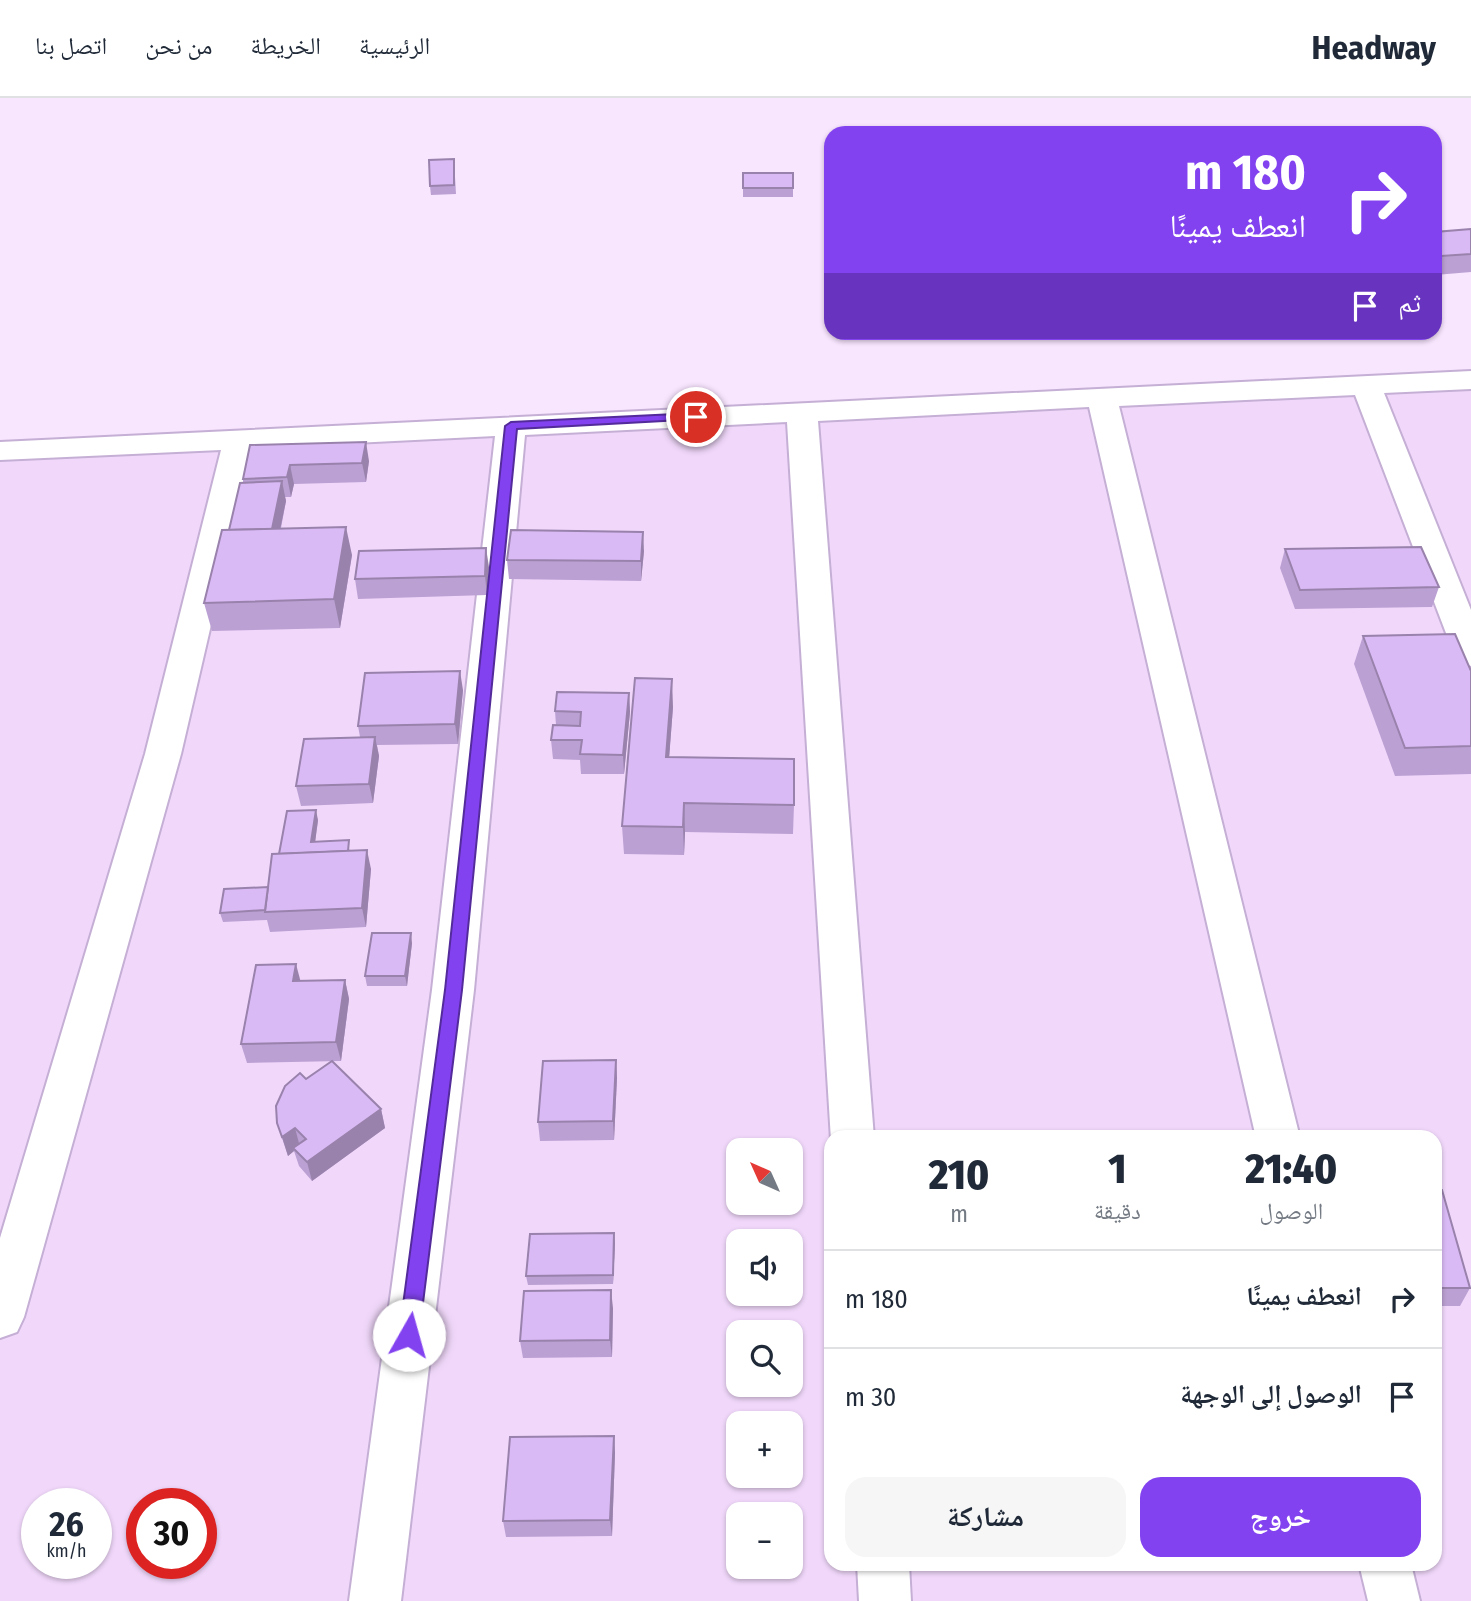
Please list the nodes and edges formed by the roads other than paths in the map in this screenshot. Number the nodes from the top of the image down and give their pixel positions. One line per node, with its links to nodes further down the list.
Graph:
1 (1471, 380): 2 (street)
2 (1366, 384): 3 (street); 8 (street)
3 (1102, 397): 4 (street); 10 (street)
4 (802, 412): 5 (street); 9 (street)
5 (511, 426): 6 (street); 14 (street)
6 (239, 438): 7 (street); 11 (street)
7 (0, 451)
8 (1471, 653)
9 (851, 1130)
10 (1276, 1130)
11 (0, 1317)
12 (883, 1571): 15 (street)
13 (1387, 1571): 16 (street)
14 (375, 1601)
15 (885, 1601)
16 (1394, 1601)

